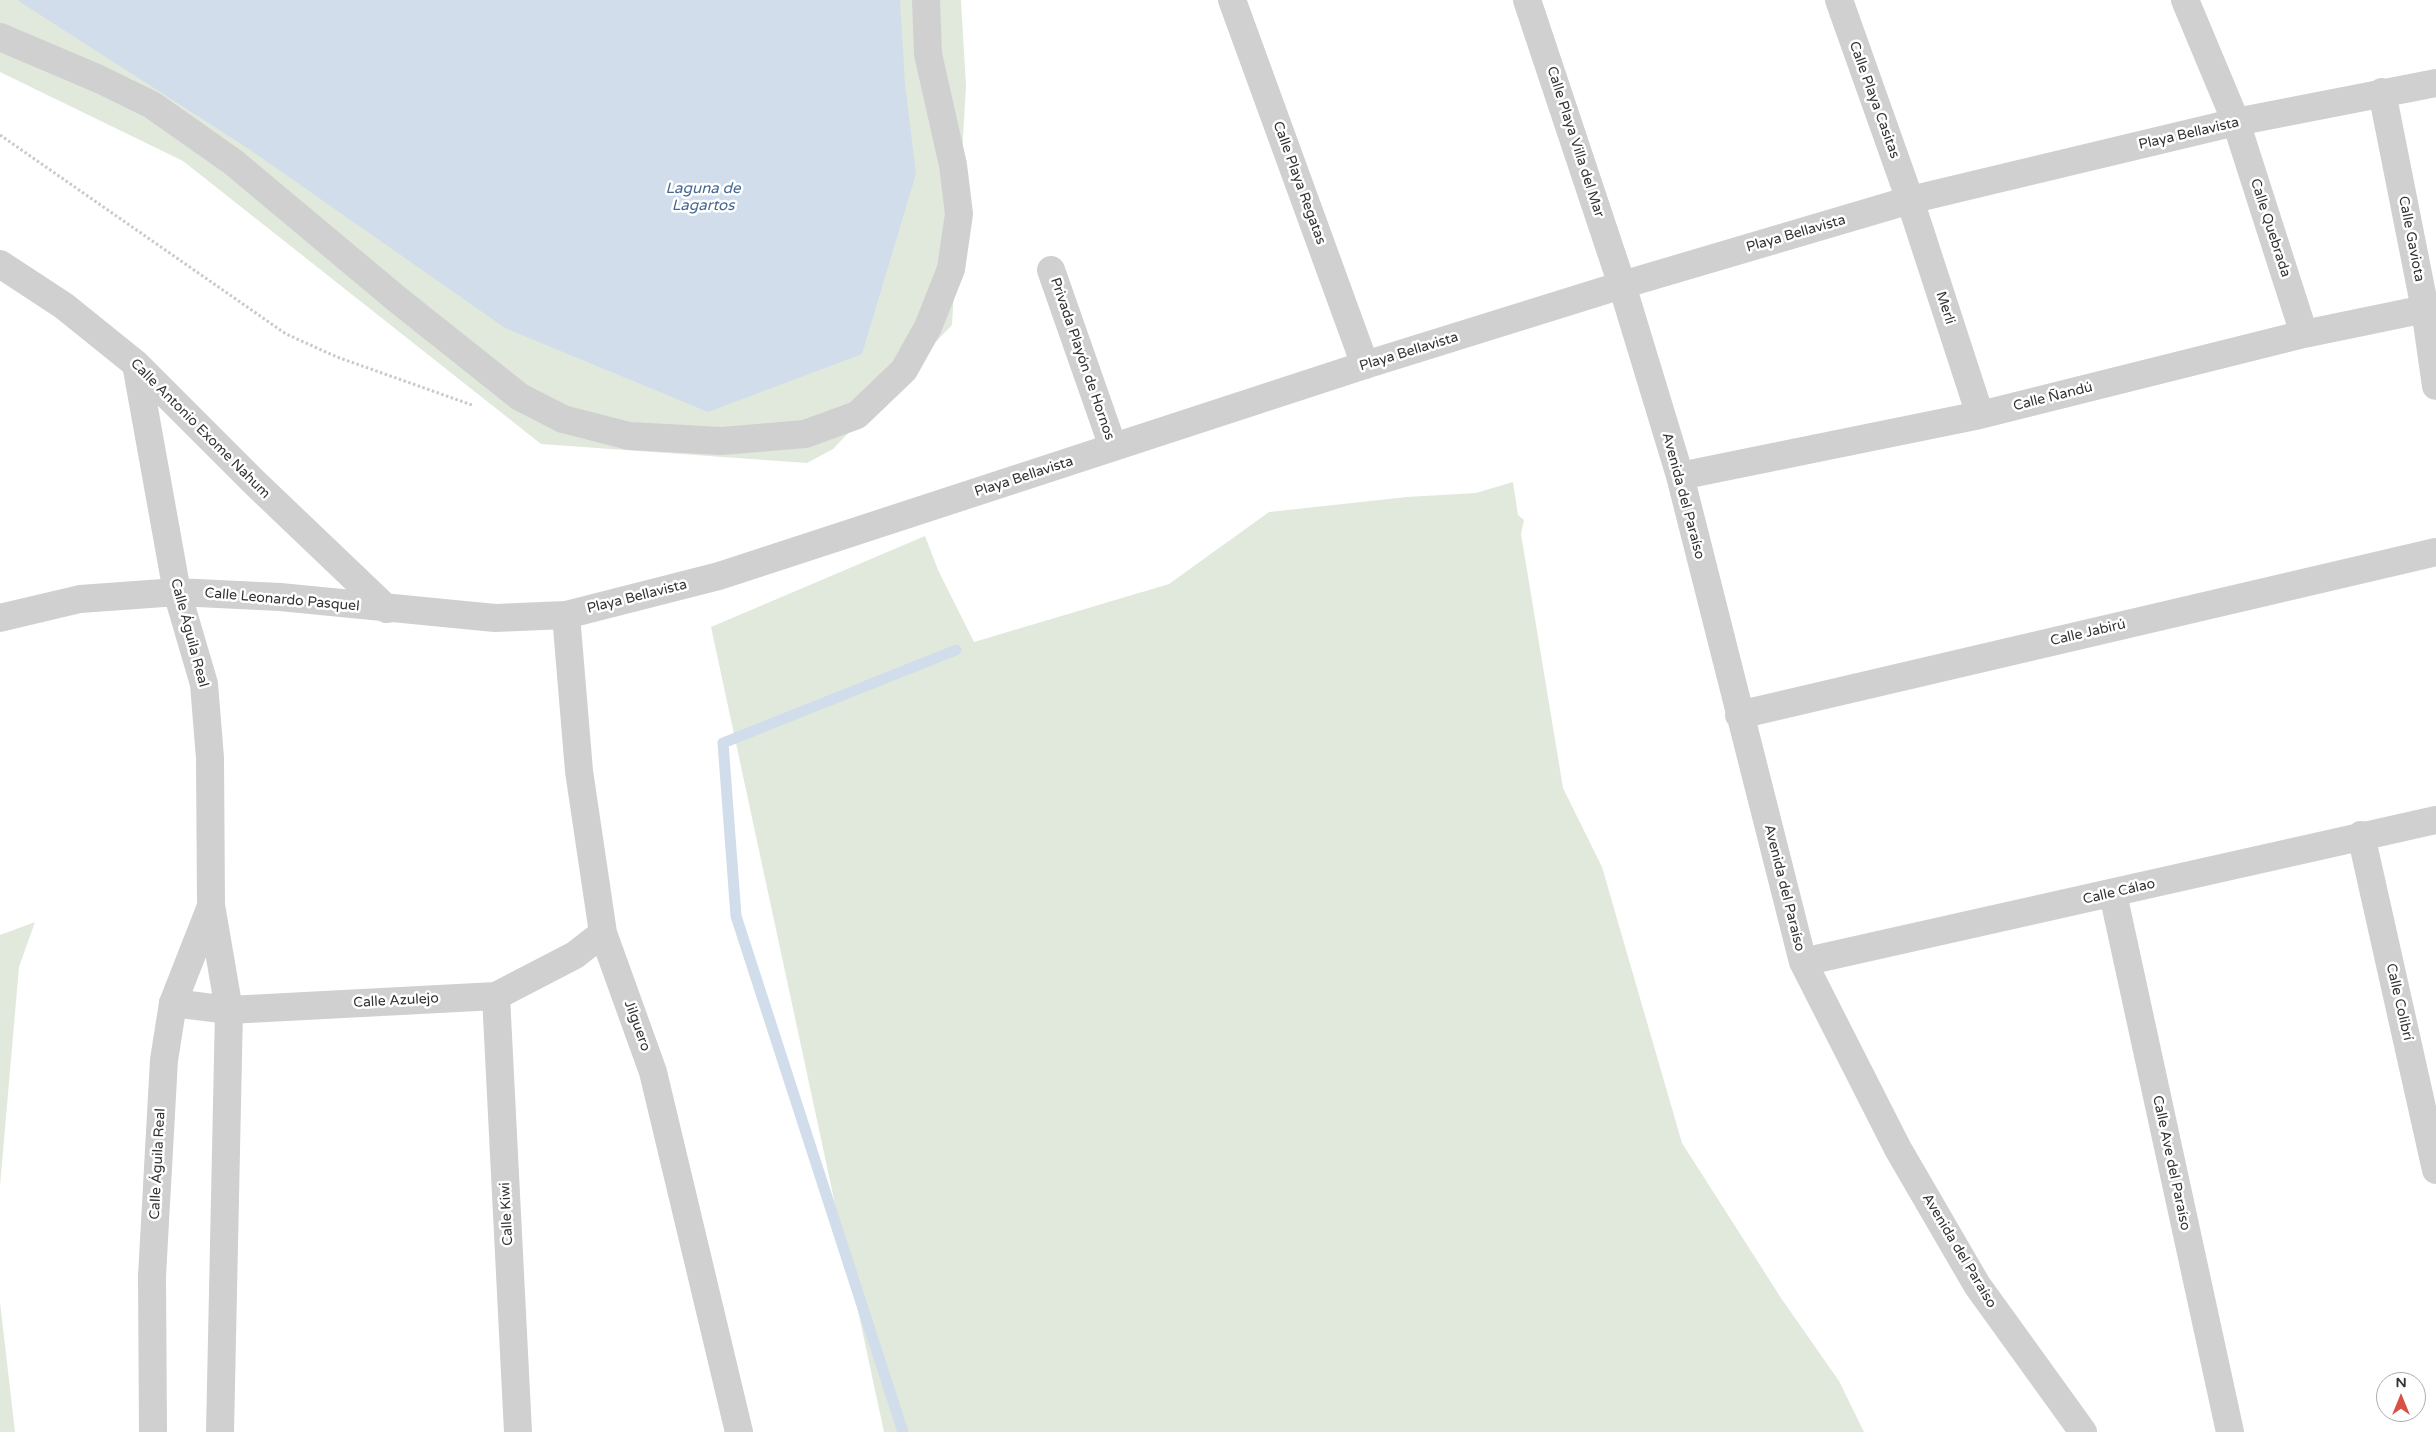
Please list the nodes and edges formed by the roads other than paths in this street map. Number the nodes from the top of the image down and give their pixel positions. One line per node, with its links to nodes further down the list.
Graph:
1 (926, 0): 6 (street)
2 (1232, 0): 17 (street, Calle Playa Regatas)
3 (1527, 0): 13 (street, Calle Playa Villa del Mar)
4 (1839, 0): 10 (street, Calle Playa Casitas)
5 (2185, 0): 9 (street, Calle Quebrada)
6 (0, 37)
7 (2436, 83): 8 (street, Playa Bellavista)
8 (2382, 92): 9 (street, Playa Bellavista); 14 (street, Calle Gaviota)
9 (2236, 122): 10 (street, Playa Bellavista); 15 (street, Calle Quebrada)
10 (1910, 200): 13 (street, Playa Bellavista); 19 (street, Merli)
11 (0, 264): 16 (street, Calle Antonio Exome Nahum)
12 (1051, 270): 20 (street, Privada Playón de Hornos)
13 (1622, 285): 17 (street, Playa Bellavista); 21 (street, Avenida del Paraíso)
14 (2424, 310): 15 (street, Calle Ñandú); 18 (street, Calle Gaviota)
15 (2304, 334): 19 (street, Calle Ñandú)
16 (136, 364): 23 (street, Calle Águila Real); 24 (street, Calle Antonio Exome Nahum)
17 (1365, 365): 20 (street, Playa Bellavista)
18 (2436, 386)
19 (1980, 415): 21 (street, Calle Ñandú)
20 (1114, 448): 25 (street, Playa Bellavista)
21 (1680, 476): 27 (street, Avenida del Paraíso)
22 (2436, 552): 27 (street, Calle Jabirú)
23 (177, 592): 24 (street, Calle Leonardo Pasquel); 26 (street, Calle Leonardo Pasquel); 31 (street, Calle Águila Real)
24 (387, 609): 25 (street, Playa Bellavista)
25 (566, 615): 32 (street, Jilguero)
26 (0, 618)
27 (1739, 715): 33 (street, Avenida del Paraíso)
28 (2436, 820): 29 (street, Calle Cálao)
29 (2361, 835): 30 (street, Calle Cálao); 37 (street, Calle Colibrí)
30 (2113, 894): 33 (street, Calle Cálao); 43 (street, Calle Ave del Paraíso)
31 (211, 905): 35 (street, Calle Águila Real); 36 (street, Calle Águila Real)
32 (603, 933): 34 (street, Calle Azulejo); 41 (street, Jilguero)
33 (1802, 962): 42 (street, Avenida del Paraíso)
34 (496, 996): 36 (street, Calle Azulejo); 40 (street, Calle Kiwi)
35 (173, 1003): 36 (street, Calle Azulejo); 38 (street, Calle Águila Real)
36 (229, 1010): 39 (street, Calle Águila Real)
37 (2436, 1170)
38 (153, 1432)
39 (220, 1432)
40 (518, 1432)
41 (739, 1432)
42 (2083, 1432)
43 (2230, 1432)

